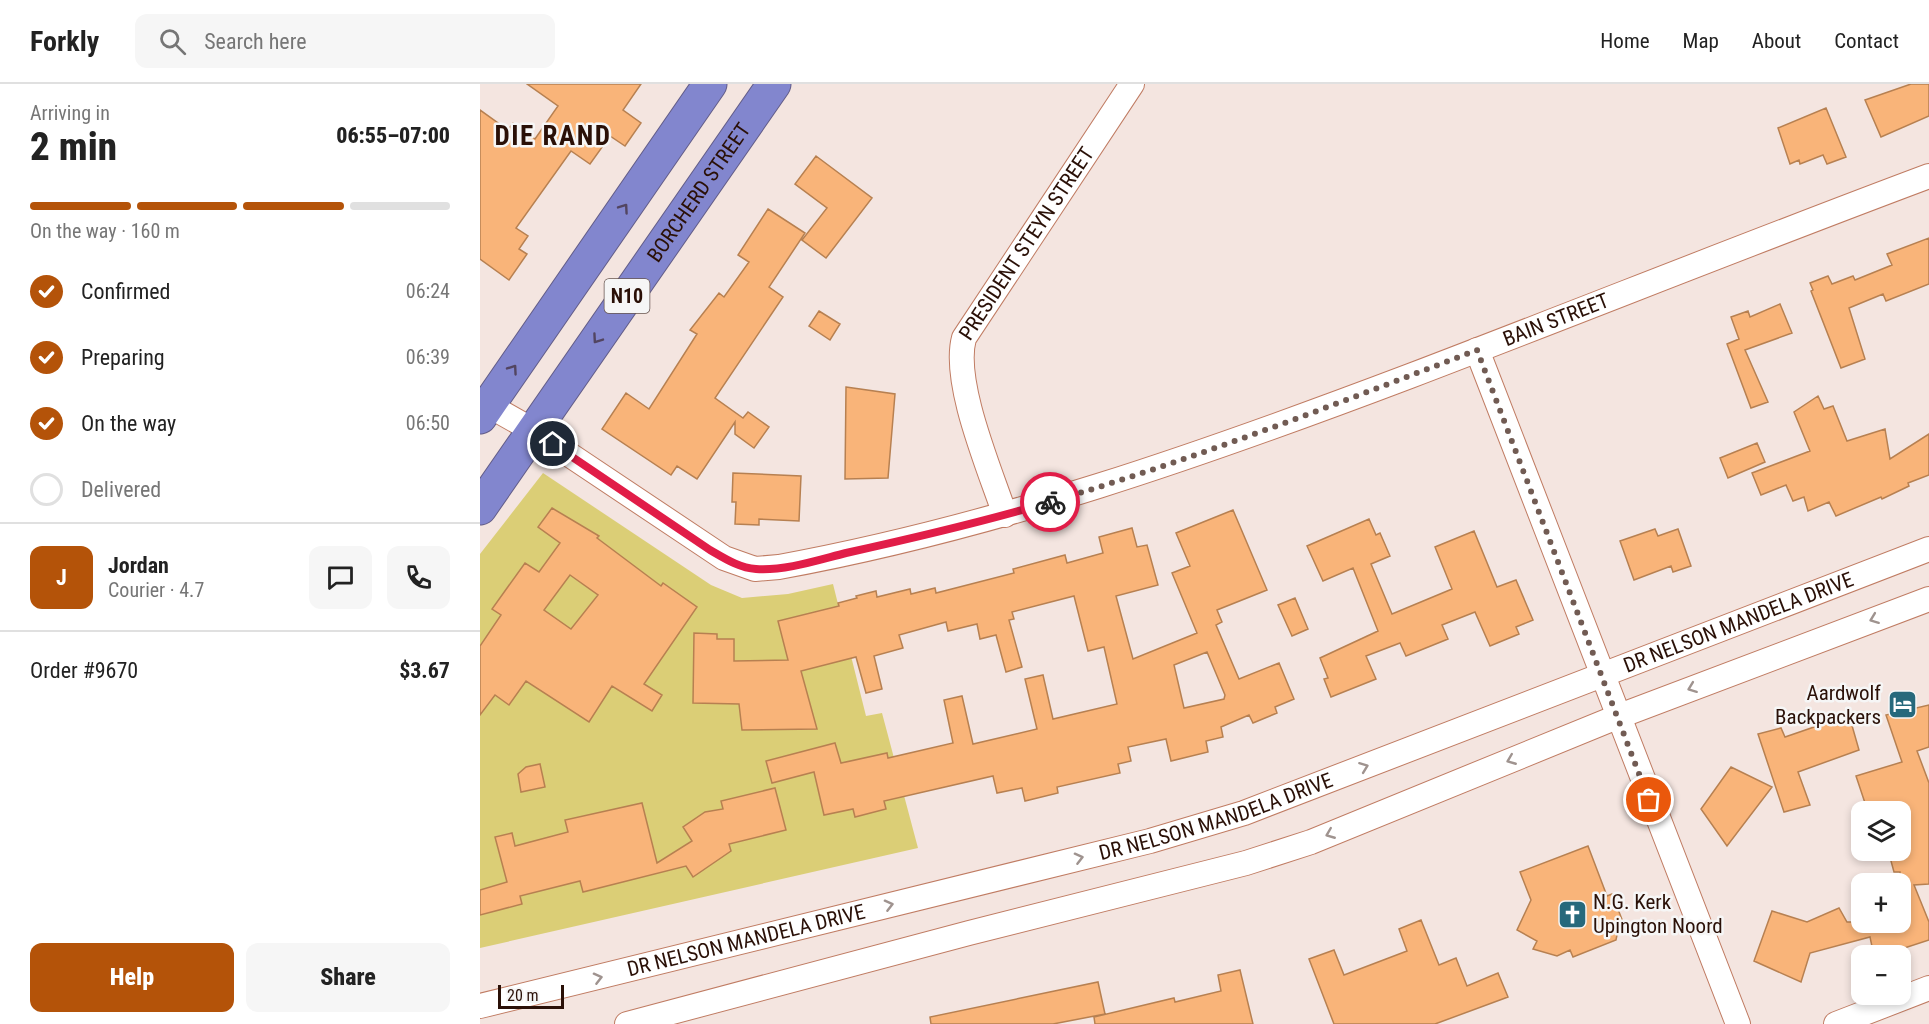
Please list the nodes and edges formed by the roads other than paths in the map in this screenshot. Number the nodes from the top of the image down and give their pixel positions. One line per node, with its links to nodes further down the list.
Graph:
1 (710, 84): 6 (highway, N10, one-way to 1)
2 (1132, 84): 9 (street, PRESIDENT STEYN STREET)
3 (768, 86): 7 (highway, BORCHERD STREET / N10, one-way to 7)
4 (1929, 176): 5 (street, BAIN STREET)
5 (1477, 350): 9 (street, BAIN STREET); 12 (street)
6 (484, 411): 7 (street, BAIN STREET)
7 (534, 430): 8 (highway, BORCHERD STREET / N10); 9 (street, BAIN STREET)
8 (480, 508)
9 (1005, 515)
10 (1929, 549): 12 (street, DR NELSON MANDELA DRIVE)
11 (1929, 598): 13 (street, DR NELSON MANDELA DRIVE, one-way to 13)
12 (1602, 673): 13 (street); 15 (street, DR NELSON MANDELA DRIVE, one-way to 12)
13 (1617, 717): 16 (street, DR NELSON MANDELA DRIVE, one-way to 16); 17 (street)
14 (1929, 988): 18 (street)
15 (480, 1005)
16 (627, 1024)
17 (1738, 1024)
18 (1836, 1024)

